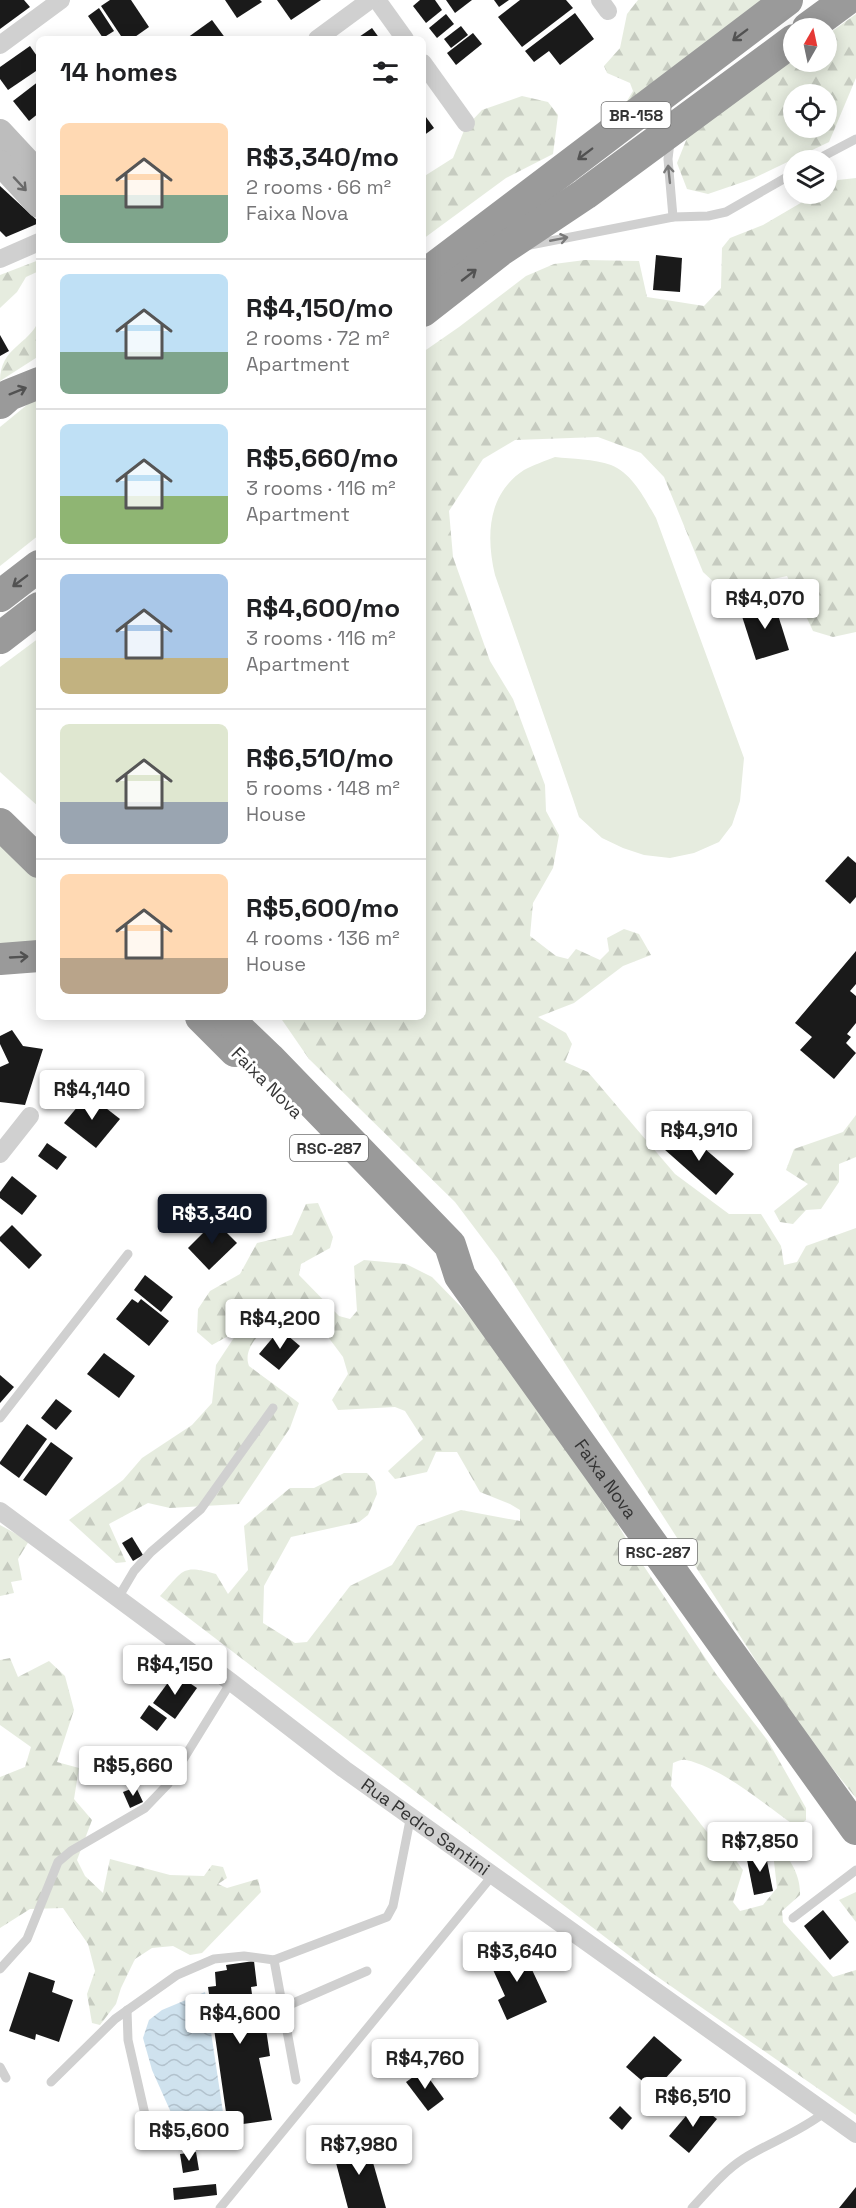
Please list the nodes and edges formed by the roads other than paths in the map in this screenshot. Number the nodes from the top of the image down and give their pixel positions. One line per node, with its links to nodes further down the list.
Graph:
1 (61, 0): 9 (street)
2 (369, 0): 7 (street)
3 (377, 0): 8 (street)
4 (787, 0): 25 (highway, BR-158, one-way to 25)
5 (846, 0): 6 (highway)
6 (822, 18)
7 (321, 36)
8 (403, 36)
9 (0, 45)
10 (783, 48): 14 (highway, BR-158)
11 (426, 67): 12 (street)
12 (466, 123)
13 (0, 132): 18 (street)
14 (671, 132): 21 (lane, one-way to 14); 23 (highway, BR-158)
15 (856, 140): 16 (lane)
16 (836, 150)
17 (0, 163): 20 (street, one-way to 20)
18 (36, 171)
19 (783, 179): 21 (lane)
20 (36, 202)
21 (674, 217): 23 (lane, one-way to 21)
22 (36, 243): 24 (street)
23 (501, 250): 26 (highway, BR-158, one-way to 23)
24 (0, 259)
25 (426, 274)
26 (426, 309)
27 (36, 384): 28 (highway, one-way to 27)
28 (0, 403)
29 (36, 568): 30 (highway, one-way to 30)
30 (0, 596)
31 (36, 611): 32 (highway)
32 (0, 638)
33 (0, 802): 34 (highway)
34 (26, 831): 35 (highway)
35 (36, 855)
36 (36, 956): 37 (highway, one-way to 36)
37 (0, 959)
38 (204, 1020): 45 (highway, Faixa Nova / RSC-287)
39 (229, 1020): 41 (highway, Faixa Nova / RSC-287)
40 (252, 1020): 41 (highway)
41 (269, 1058): 45 (highway, Faixa Nova / RSC-287)
42 (30, 1116): 43 (street)
43 (0, 1154)
44 (128, 1254): 47 (lane)
45 (460, 1275): 52 (highway, Faixa Nova / RSC-287)
46 (273, 1408): 49 (lane)
47 (0, 1418)
48 (0, 1511): 49 (street, Rua Pedro Santini)
49 (117, 1598): 50 (street, Rua Pedro Santini)
50 (231, 1682): 51 (street, Rua Pedro Santini); 57 (lane)
51 (411, 1815): 54 (street, Rua Pedro Santini); 56 (lane)
52 (856, 1829)
53 (856, 1870): 55 (lane)
54 (492, 1876): 65 (street, Rua Pedro Santini); 68 (lane)
55 (793, 1918)
56 (274, 1960): 59 (lane); 60 (lane)
57 (0, 1969)
58 (367, 1971): 59 (lane)
59 (282, 2008): 63 (lane)
60 (127, 2010): 64 (lane); 66 (lane)
61 (0, 2067): 62 (lane)
62 (6, 2078)
63 (296, 2080)
64 (51, 2082)
65 (825, 2112): 67 (street, Rua Pedro Santini); 69 (lane)
66 (149, 2132)
67 (856, 2134)
68 (220, 2208)
69 (692, 2208)

